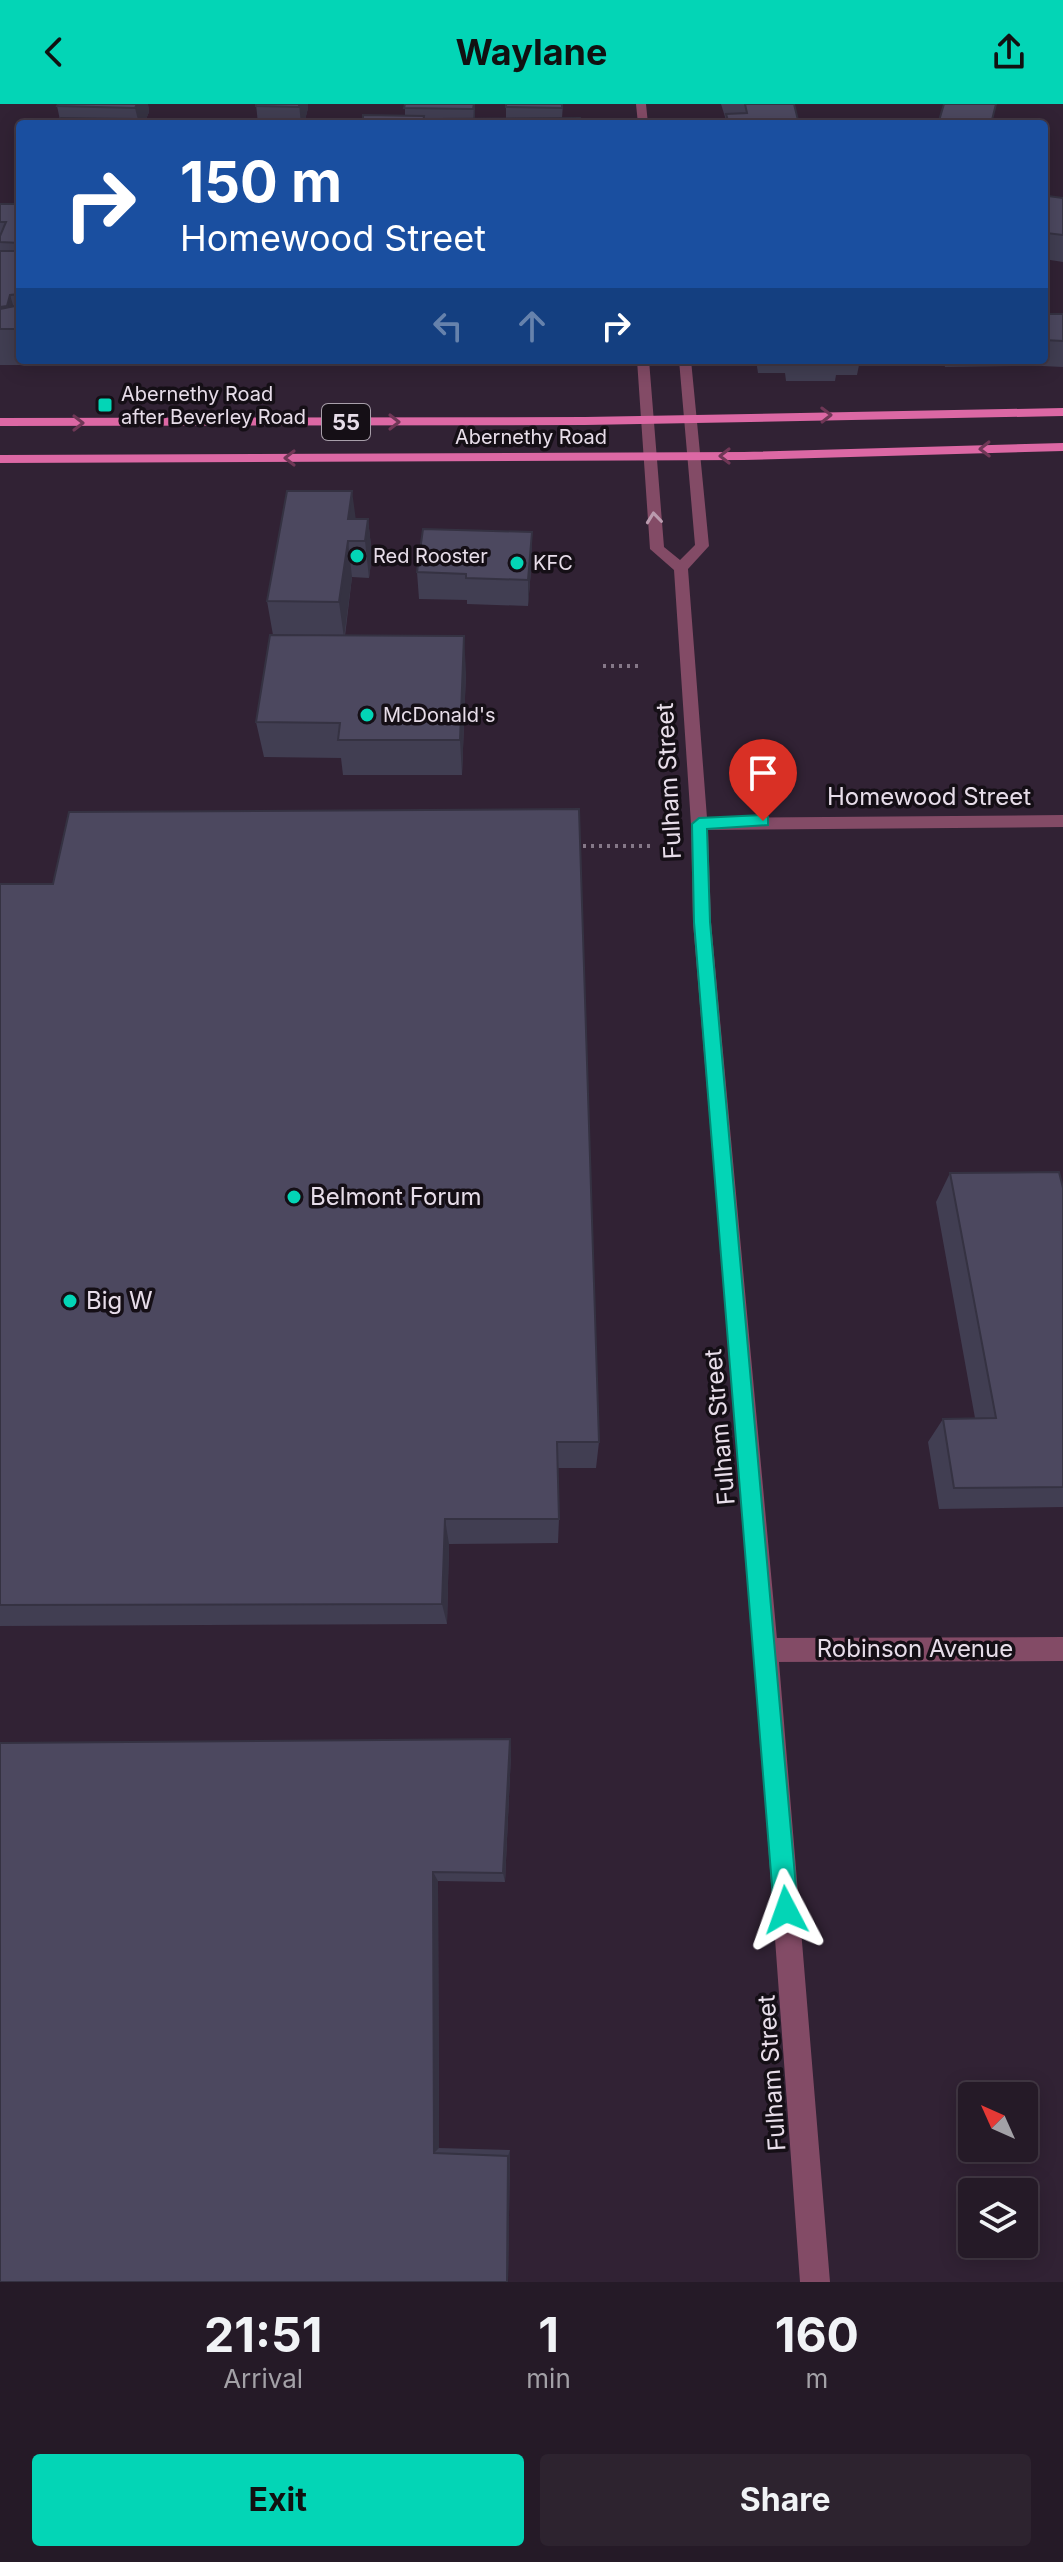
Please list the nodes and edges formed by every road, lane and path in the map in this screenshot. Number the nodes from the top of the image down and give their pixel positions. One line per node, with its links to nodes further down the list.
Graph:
1 (643, 364): 5 (street)
2 (685, 364): 4 (street)
3 (1063, 412): 4 (main road, Abernethy Road / 55, one-way to 3)
4 (692, 417): 5 (main road, Abernethy Road / 55); 8 (street)
5 (645, 419): 6 (main road, Abernethy Road / 55, one-way to 5); 9 (street)
6 (0, 422)
7 (1063, 447): 8 (main road, Abernethy Road / 55, one-way to 8)
8 (695, 456): 9 (main road, Abernethy Road / 55); 11 (street)
9 (648, 457): 10 (main road, Abernethy Road / 55, one-way to 10); 11 (street, one-way to 9)
10 (0, 459)
11 (681, 568): 15 (street, Fulham Street)
12 (603, 666): 13 (path)
13 (638, 666)
14 (1063, 821): 15 (street, Homewood Street)
15 (699, 824): 19 (street, Fulham Street)
16 (573, 846): 17 (path)
17 (652, 846)
18 (1063, 1649): 19 (street, Robinson Avenue)
19 (766, 1650): 20 (street, Fulham Street)
20 (815, 2282)

